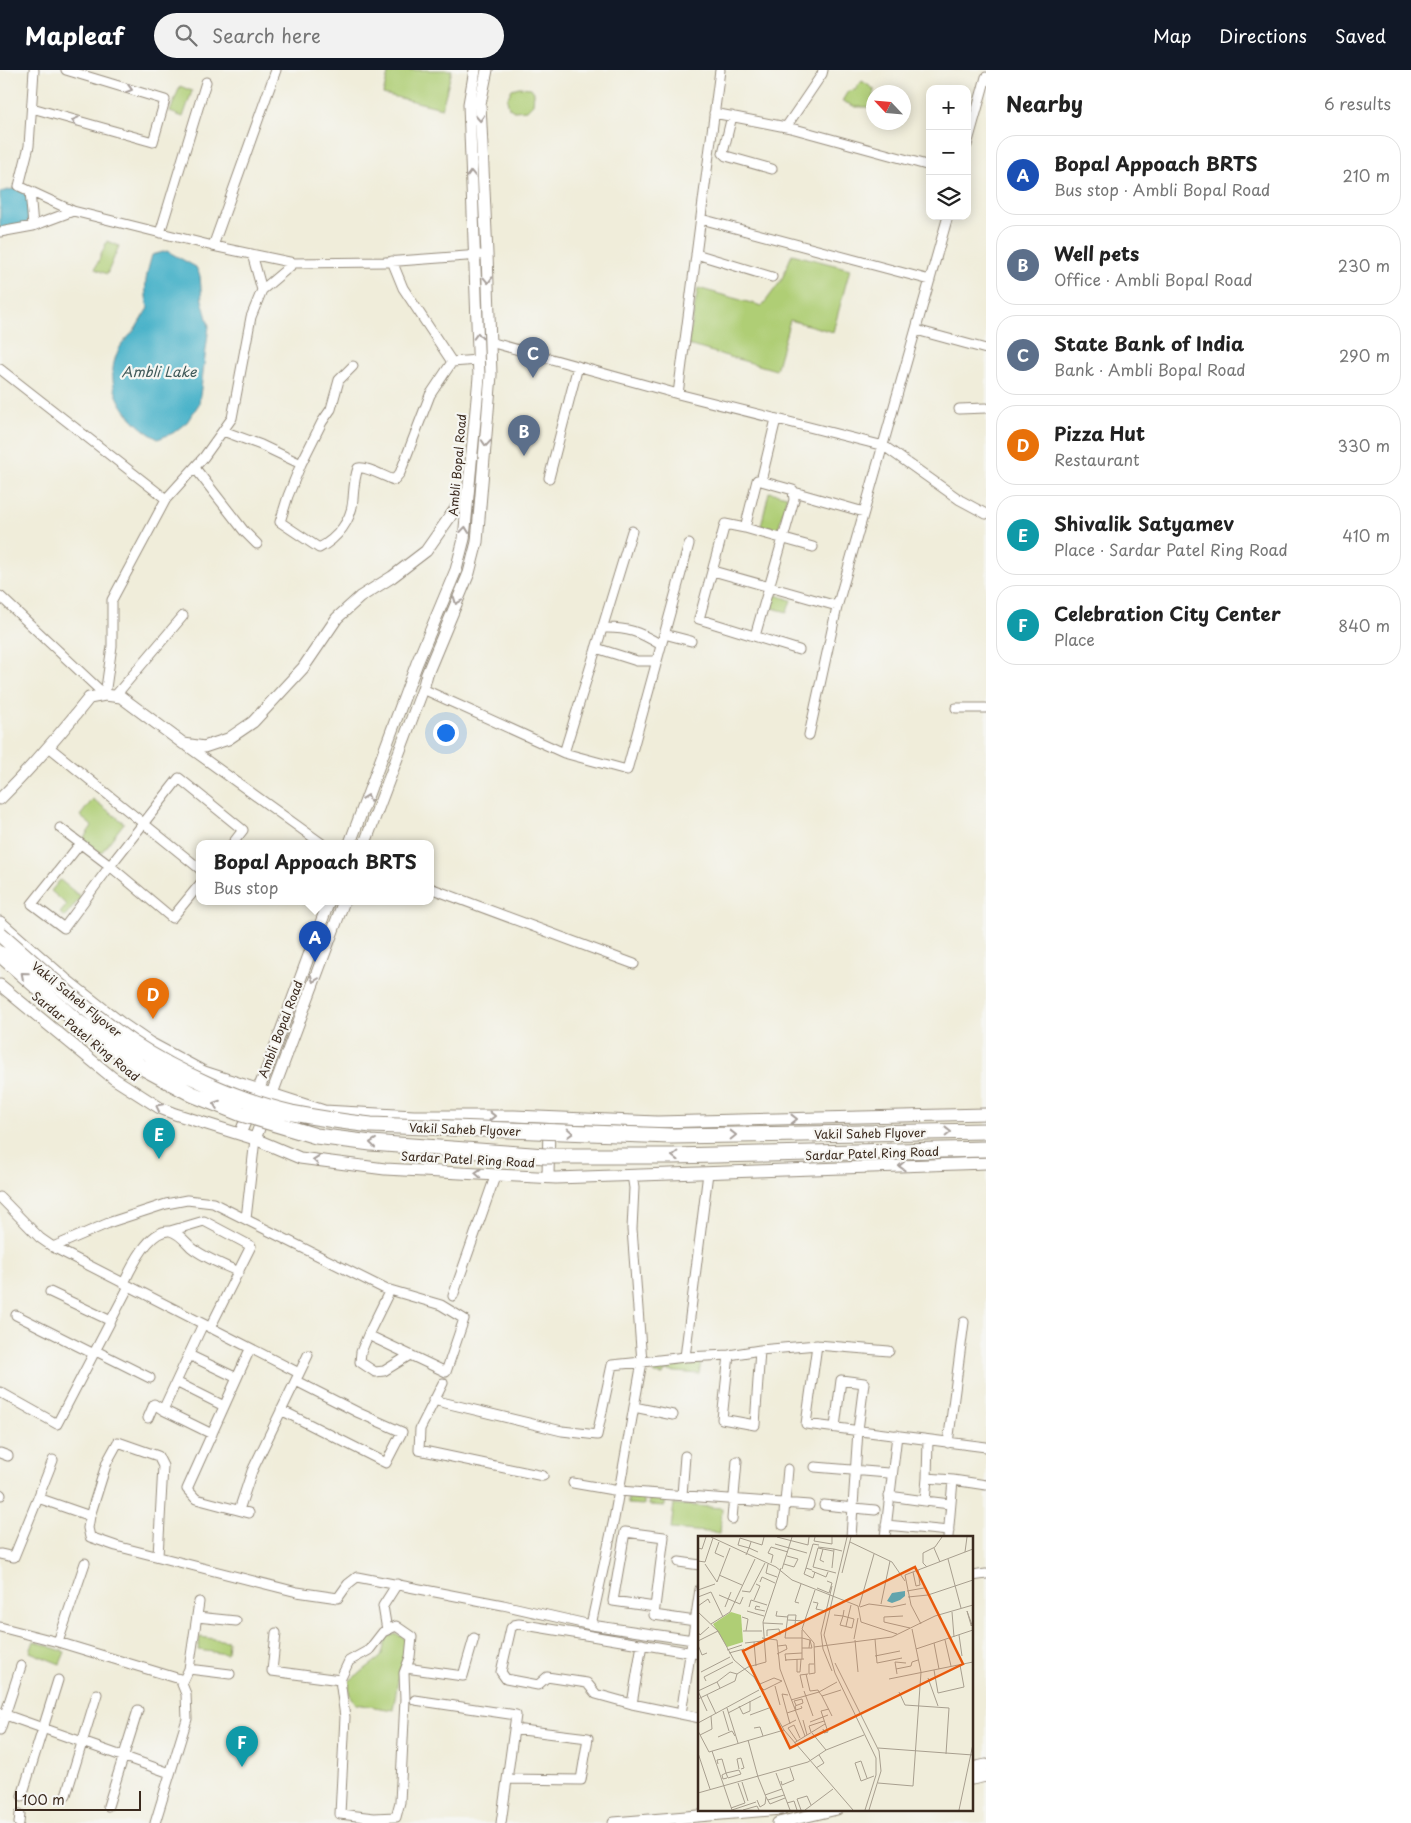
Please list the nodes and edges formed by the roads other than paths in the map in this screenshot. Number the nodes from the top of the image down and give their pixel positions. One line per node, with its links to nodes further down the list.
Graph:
1 (34, 70): 11 (street)
2 (66, 70): 11 (street, one-way to 11)
3 (276, 70): 25 (street)
4 (475, 70): 29 (street, Ambli Bopal Road, one-way to 4)
5 (487, 70): 27 (street, Ambli Bopal Road, one-way to 27)
6 (720, 70): 12 (street)
7 (823, 70): 14 (street)
8 (986, 77): 10 (street)
9 (206, 82): 24 (street)
10 (984, 93): 15 (street)
11 (32, 108): 18 (street)
12 (714, 113): 13 (street); 20 (street)
13 (732, 116): 14 (street); 17 (street)
14 (786, 127): 16 (street)
15 (971, 133)
16 (926, 165)
17 (772, 169)
18 (30, 191): 19 (street); 22 (street)
19 (73, 211): 22 (street); 24 (street)
20 (701, 219): 28 (street); 33 (street)
21 (947, 220): 33 (street)
22 (33, 226): 23 (street)
23 (0, 232)
24 (160, 233): 25 (street)
25 (213, 246): 26 (street)
26 (252, 254): 31 (street); 34 (street)
27 (487, 254): 29 (street); 36 (street, Ambli Bopal Road, one-way to 36)
28 (696, 254): 32 (street); 44 (street)
29 (474, 255): 30 (street); 38 (street, Ambli Bopal Road, one-way to 29)
30 (392, 261): 31 (street); 39 (street)
31 (294, 262): 34 (street)
32 (772, 277)
33 (930, 280): 35 (street)
34 (262, 290): 48 (street)
35 (916, 330): 37 (street); 49 (street)
36 (490, 342): 41 (street); 43 (street, Ambli Bopal Road)
37 (986, 349)
38 (478, 360): 39 (street); 43 (street, Ambli Bopal Road)
39 (452, 362): 50 (street)
40 (354, 366): 50 (street)
41 (578, 366): 44 (street); 52 (street)
42 (0, 369): 56 (street)
43 (485, 376): 54 (street, Ambli Bopal Road); 78 (street, Ambli Bopal Road, one-way to 78)
44 (678, 394): 47 (street)
45 (986, 408): 46 (street)
46 (959, 409)
47 (776, 419): 49 (street); 53 (street)
48 (223, 431): 50 (street); 51 (street)
49 (884, 446): 57 (street); 58 (street)
50 (300, 464)
51 (194, 468): 56 (street); 62 (street)
52 (549, 478)
53 (761, 481): 55 (street); 59 (street)
54 (470, 490): 83 (street); 91 (street, Ambli Bopal Road, one-way to 54)
55 (794, 492): 57 (street); 61 (street)
56 (166, 499): 79 (street)
57 (864, 512): 68 (street)
58 (986, 514)
59 (745, 528): 61 (street); 65 (street)
60 (632, 531): 70 (street)
61 (782, 538): 64 (street); 66 (street)
62 (257, 544)
63 (689, 544): 71 (street)
64 (813, 547)
65 (712, 571): 66 (street); 72 (street)
66 (768, 588): 68 (street); 72 (street)
67 (0, 596): 79 (street)
68 (837, 606): 82 (street)
69 (183, 616): 79 (street)
70 (602, 628): 74 (street); 75 (street)
71 (664, 634): 73 (street); 74 (street)
72 (755, 636): 76 (street)
73 (690, 641)
74 (662, 645): 77 (street)
75 (596, 648): 77 (street); 85 (street)
76 (800, 650)
77 (657, 661): 85 (street)
78 (423, 690): 85 (street); 92 (street, Ambli Bopal Road)
79 (110, 696): 83 (street); 84 (street)
80 (956, 708): 81 (street)
81 (986, 708)
82 (809, 735)
83 (184, 744): 90 (street)
84 (49, 747): 86 (street); 87 (street)
85 (564, 753)
86 (0, 799)
87 (144, 824): 89 (street); 94 (street); 95 (street)
88 (60, 828): 93 (street)
89 (235, 840)
90 (317, 840)
91 (351, 840)
92 (366, 840)
93 (80, 844): 94 (street); 94 (street)
94 (110, 866): 96 (street)
95 (196, 867)
96 (196, 889)
97 (434, 889): 103 (street)
98 (327, 905): 105 (street, Ambli Bopal Road)
99 (342, 905): 106 (street, Ambli Bopal Road, one-way to 106)
100 (0, 922): 105 (street)
101 (0, 934): 109 (highway, Vakil Saheb Flyover, one-way to 109, bridge)
102 (0, 954): 112 (highway, Vakil Saheb Flyover, one-way to 102, bridge)
103 (634, 964)
104 (0, 986): 110 (street, Sardar Patel Ring Road, one-way to 104)
105 (258, 1090): 106 (street); 110 (street, Ambli Bopal Road)
106 (270, 1095): 108 (street, one-way to 108); 111 (street, Ambli Bopal Road)
107 (986, 1114): 108 (street, one-way to 107)
108 (549, 1118): 117 (street)
109 (986, 1131)
110 (240, 1134): 111 (street, Sardar Patel Ring Road)
111 (255, 1139): 115 (street, Sardar Patel Ring Road, one-way to 111); 119 (street)
112 (986, 1149)
113 (986, 1163): 114 (street, Sardar Patel Ring Road, one-way to 114)
114 (708, 1172): 116 (street, Sardar Patel Ring Road); 141 (street)
115 (496, 1174): 117 (street, Sardar Patel Ring Road); 126 (street)
116 (632, 1175): 117 (street, Sardar Patel Ring Road); 142 (street)
117 (548, 1177)
118 (0, 1197): 121 (street)
119 (246, 1219): 121 (street); 124 (street)
120 (170, 1232): 122 (street); 122 (street); 123 (street)
121 (53, 1247): 123 (street)
122 (239, 1272): 130 (street)
123 (126, 1285): 128 (street); 130 (street)
124 (390, 1290): 131 (street); 139 (street)
125 (50, 1292): 128 (street)
126 (453, 1296)
127 (16, 1315): 136 (street)
128 (111, 1321): 136 (street)
129 (964, 1322): 161 (street)
130 (206, 1326): 133 (street); 137 (street)
131 (368, 1335): 139 (street); 139 (street)
132 (817, 1345): 134 (street); 135 (street); 156 (street)
133 (250, 1349): 143 (street); 145 (street)
134 (760, 1350): 140 (street); 140 (street)
135 (889, 1351)
136 (95, 1353): 144 (street); 148 (street)
137 (189, 1355): 145 (street); 146 (street)
138 (308, 1355): 143 (street)
139 (410, 1355)
140 (729, 1355): 141 (street)
141 (685, 1357): 142 (street)
142 (642, 1362): 149 (street); 151 (street)
143 (297, 1377): 153 (street); 153 (street)
144 (150, 1378)
145 (237, 1378): 150 (street)
146 (176, 1382): 150 (street); 152 (street)
147 (443, 1384): 149 (street)
148 (0, 1392)
149 (433, 1400): 170 (street)
150 (224, 1406): 158 (street)
151 (634, 1407): 154 (street); 175 (street)
152 (164, 1410): 155 (street); 158 (street)
153 (281, 1410): 186 (street)
154 (673, 1415)
155 (148, 1418)
156 (835, 1427): 157 (street); 157 (street)
157 (858, 1430): 159 (street); 168 (street)
158 (212, 1434): 186 (street)
159 (897, 1435): 160 (street); 177 (street)
160 (928, 1440): 161 (street); 171 (street)
161 (948, 1443): 162 (street)
162 (986, 1447)
163 (684, 1456): 176 (street)
164 (53, 1460): 178 (street)
165 (737, 1460): 179 (street)
166 (816, 1467): 168 (street)
167 (788, 1469): 181 (street)
168 (856, 1471): 169 (street); 185 (street)
169 (888, 1473)
170 (543, 1476)
171 (927, 1478): 172 (street); 180 (street)
172 (953, 1480): 174 (street); 182 (street)
173 (573, 1483): 175 (street)
174 (986, 1485)
175 (619, 1491): 176 (street); 208 (street)
176 (682, 1496): 179 (street)
177 (890, 1496): 180 (street); 192 (street)
178 (38, 1498): 189 (street); 196 (street)
179 (734, 1500): 181 (street); 190 (street)
180 (925, 1502): 182 (street)
181 (786, 1504): 183 (street); 191 (street)
182 (950, 1504): 193 (street)
183 (809, 1505)
184 (824, 1505): 185 (street)
185 (853, 1508): 187 (street); 194 (street)
186 (239, 1510): 188 (street)
187 (875, 1510)
188 (250, 1513)
189 (90, 1516): 197 (street); 197 (street)
190 (732, 1519)
191 (783, 1525)
192 (886, 1525): 193 (street); 195 (street)
193 (948, 1534)
194 (851, 1536)
195 (885, 1536)
196 (0, 1554)
197 (158, 1556): 201 (street)
198 (679, 1562): 200 (street)
199 (85, 1563): 214 (street)
200 (698, 1565)
201 (397, 1584): 208 (street); 210 (street)
202 (698, 1601): 206 (street)
203 (199, 1602): 205 (street)
204 (655, 1607): 204 (street); 206 (street)
205 (197, 1616): 207 (street); 219 (street)
206 (695, 1620): 213 (street)
207 (236, 1621)
208 (591, 1625): 213 (street)
209 (0, 1627): 214 (street)
210 (387, 1630): 218 (street); 222 (street)
211 (276, 1633): 222 (street)
212 (474, 1638): 218 (street)
213 (696, 1640): 216 (street)
214 (58, 1642): 223 (street)
215 (642, 1644): 216 (street); 226 (street); 226 (street)
216 (695, 1653): 229 (street)
217 (21, 1666): 228 (street)
218 (406, 1668): 244 (street)
219 (189, 1669): 220 (street); 223 (street)
220 (230, 1674)
221 (58, 1680): 231 (street)
222 (340, 1680): 244 (street)
223 (182, 1684): 236 (street)
224 (97, 1694): 234 (street)
225 (415, 1700): 232 (street)
226 (632, 1704): 229 (street)
227 (138, 1710): 235 (street)
228 (2, 1714): 231 (street); 233 (street)
229 (681, 1714): 230 (street)
230 (698, 1718)
231 (43, 1729): 234 (street); 239 (street)
232 (514, 1729): 237 (street); 237 (street)
233 (0, 1730)
234 (83, 1742): 235 (street); 238 (street)
235 (123, 1757): 236 (street); 240 (street)
236 (170, 1773): 245 (street)
237 (507, 1779): 246 (street)
238 (66, 1795)
239 (22, 1796)
240 (108, 1806)
241 (779, 1810): 247 (street)
242 (833, 1810): 243 (street)
243 (810, 1816): 248 (street)
244 (375, 1821)
245 (154, 1823)
246 (501, 1823)
247 (614, 1823)
248 (778, 1823)

